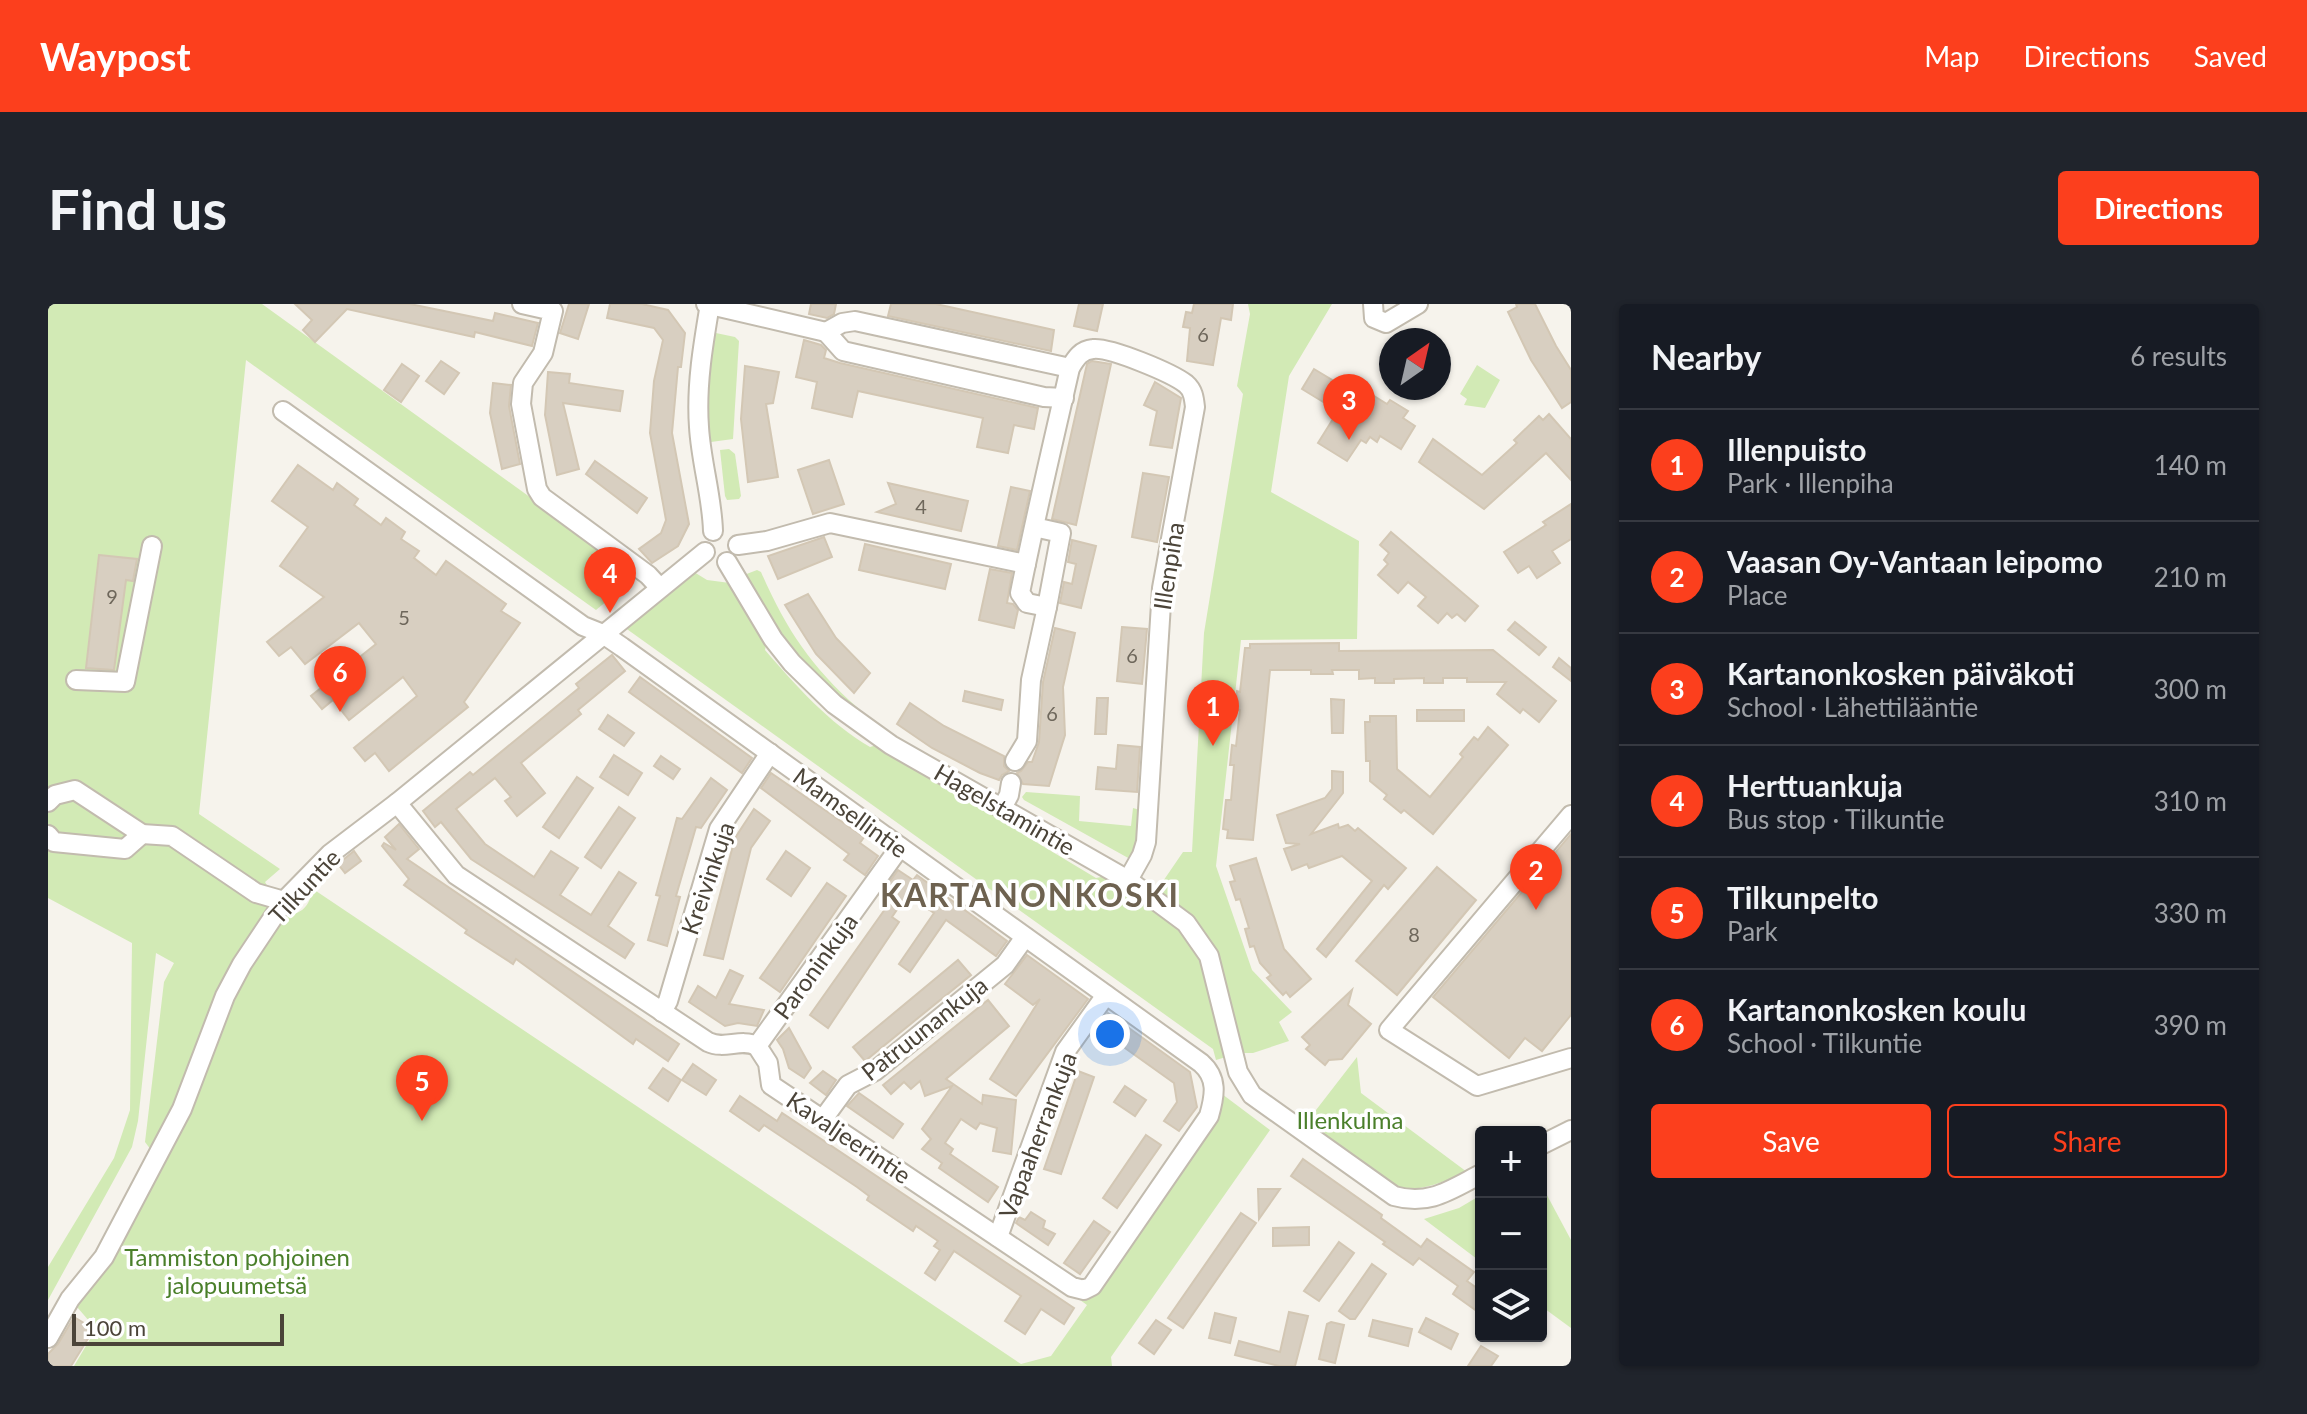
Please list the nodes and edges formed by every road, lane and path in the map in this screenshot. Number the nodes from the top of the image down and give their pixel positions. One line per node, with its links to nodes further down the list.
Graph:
1 (522, 304): 5 (street)
2 (708, 304): 7 (street); 12 (street)
3 (1373, 304): 6 (street)
4 (1418, 304): 6 (street)
5 (553, 308): 18 (street)
6 (1397, 310)
7 (826, 332): 8 (street); 9 (street)
8 (1070, 368): 9 (street); 32 (street, Illenpiha)
9 (1064, 398): 11 (street)
10 (283, 411): 20 (street, Mamsellintie)
11 (1034, 527): 17 (street); 19 (street)
12 (713, 531): 13 (street); 15 (street)
13 (738, 545): 16 (street); 17 (street)
14 (152, 546): 21 (street)
15 (705, 552): 16 (street); 18 (street, Tilkuntie)
16 (727, 562): 27 (street, Hagelstamintie)
17 (1026, 564): 19 (street)
18 (660, 588): 20 (street, Tilkuntie)
19 (1047, 607): 23 (street)
20 (603, 634): 22 (street, Mamsellintie); 26 (street, Tilkuntie)
21 (76, 680)
22 (770, 753): 31 (street, Mamsellintie); 36 (street, Kreivinkuja)
23 (1015, 761)
24 (1011, 783): 27 (street)
25 (48, 802): 29 (street)
26 (397, 803): 33 (street, Tilkuntie); 36 (street)
27 (1002, 808): 32 (street, Hagelstamintie)
28 (1571, 815): 38 (street)
29 (142, 834): 30 (street); 33 (street)
30 (48, 835)
31 (900, 847): 34 (street, Mamsellintie); 37 (street, Paroninkuja)
32 (1128, 880): 39 (street, Hagelstamintie)
33 (284, 901): 46 (street, Tilkuntie)
34 (1025, 937): 35 (street, Mamsellintie); 41 (street, Patruunankuja)
35 (1106, 995): 40 (street, Mamsellintie); 45 (street, Vapaaherrankuja)
36 (662, 1012): 37 (street)
37 (757, 1046): 41 (street, Kavaljeerintie)
38 (1571, 1058)
39 (1238, 1072): 40 (street); 44 (street, Hagelstamintie)
40 (1213, 1078): 45 (street, Kavaljeerintie)
41 (823, 1119): 45 (street, Kavaljeerintie)
42 (1571, 1130): 43 (street)
43 (1547, 1142)
44 (1475, 1177)
45 (998, 1237)
46 (48, 1338)

